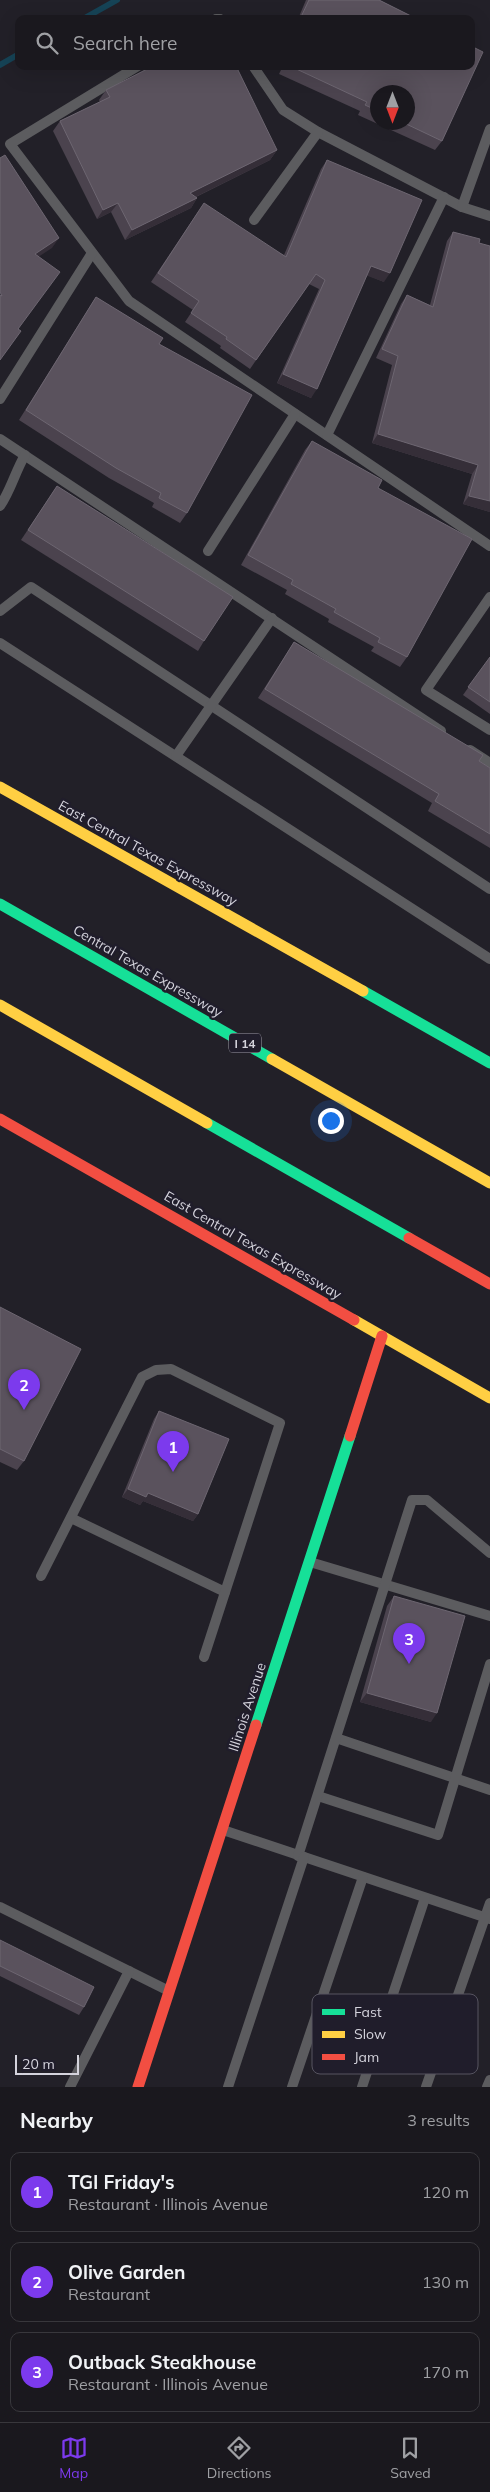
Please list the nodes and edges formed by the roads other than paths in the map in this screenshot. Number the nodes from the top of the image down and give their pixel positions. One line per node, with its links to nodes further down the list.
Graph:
1 (131, 70): 9 (lane)
2 (256, 70): 4 (lane)
3 (490, 130): 6 (lane)
4 (318, 132): 5 (lane); 8 (lane)
5 (444, 197): 6 (lane); 12 (lane)
6 (462, 207): 7 (lane)
7 (490, 216)
8 (254, 220)
9 (92, 252): 10 (lane); 11 (lane)
10 (0, 399)
11 (295, 414): 12 (lane); 17 (lane)
12 (327, 435): 16 (lane)
13 (0, 439): 14 (lane)
14 (26, 455): 15 (lane); 20 (lane)
15 (0, 506)
16 (490, 546)
17 (208, 551)
18 (490, 597): 23 (lane)
19 (0, 611): 22 (lane)
20 (272, 618): 22 (lane); 25 (lane)
21 (0, 643): 24 (lane)
22 (211, 706): 24 (lane); 27 (lane)
23 (490, 730)
24 (176, 756): 29 (lane)
25 (490, 763)
26 (0, 787): 31 (main road, East Central Texas Expressway)
27 (490, 889)
28 (0, 904): 33 (main road, Central Texas Expressway / I 14)
29 (490, 959)
30 (0, 1005): 34 (main road)
31 (490, 1063)
32 (0, 1119): 35 (main road, East Central Texas Expressway)
33 (490, 1183)
34 (490, 1284)
35 (382, 1336): 36 (main road, East Central Texas Expressway); 39 (main road, Illinois Avenue)
36 (490, 1398)
37 (71, 1518): 40 (lane); 42 (lane); 42 (lane)
38 (490, 1553): 41 (lane)
39 (310, 1562): 41 (lane); 50 (main road, Illinois Avenue)
40 (41, 1576)
41 (386, 1583): 43 (lane); 46 (lane)
42 (225, 1592): 44 (lane)
43 (490, 1616)
44 (204, 1657)
45 (490, 1664): 47 (lane)
46 (336, 1738): 47 (lane); 49 (lane)
47 (455, 1778): 48 (lane); 49 (lane)
48 (490, 1790)
49 (318, 1796): 51 (lane)
50 (222, 1830): 51 (lane); 58 (main road, Illinois Avenue)
51 (301, 1856): 52 (lane); 68 (lane)
52 (363, 1877): 53 (lane); 59 (lane)
53 (425, 1898): 56 (lane); 60 (lane)
54 (490, 1903): 56 (lane)
55 (0, 1907): 57 (lane)
56 (488, 1919): 61 (lane)
57 (128, 1971): 58 (lane); 66 (lane)
58 (170, 1991): 67 (main road, Illinois Avenue)
59 (323, 1994)
60 (393, 1994)
61 (460, 1994)
62 (312, 2028): 69 (lane)
63 (366, 2074): 70 (lane)
64 (431, 2074): 71 (lane)
65 (490, 2080): 72 (lane)
66 (70, 2087)
67 (138, 2087)
68 (228, 2087)
69 (292, 2087)
70 (362, 2087)
71 (426, 2087)
72 (488, 2087)

